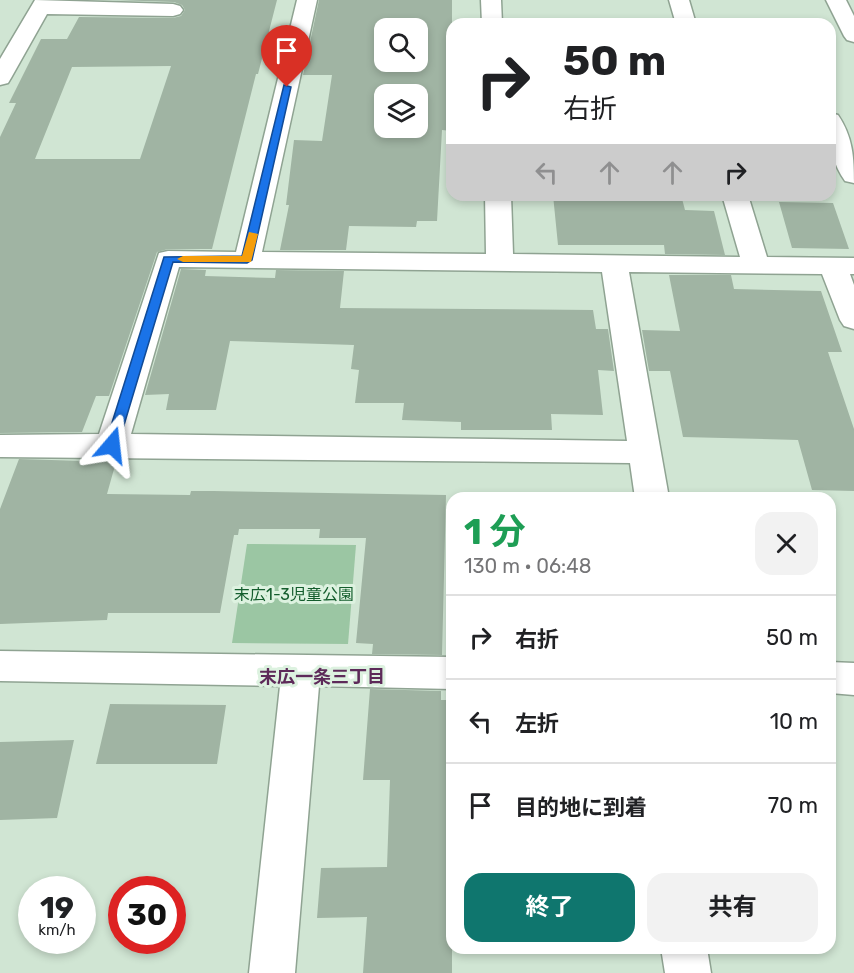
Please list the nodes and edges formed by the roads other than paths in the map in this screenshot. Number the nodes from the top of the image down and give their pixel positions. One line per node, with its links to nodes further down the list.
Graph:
1 (307, 0): 15 (street)
2 (491, 0): 7 (street)
3 (679, 0): 8 (street)
4 (836, 0): 9 (street)
5 (42, 4): 6 (street); 10 (street)
6 (173, 10)
7 (492, 18)
8 (684, 18)
9 (854, 36)
10 (0, 78)
11 (836, 140): 12 (street)
12 (844, 167)
13 (498, 201): 16 (street)
14 (737, 201): 18 (street)
15 (247, 260): 16 (street); 21 (street)
16 (500, 262): 17 (street)
17 (614, 264): 18 (street); 23 (street)
18 (756, 265): 19 (street)
19 (844, 266): 20 (street)
20 (854, 320)
21 (112, 445): 22 (street); 23 (street)
22 (0, 446)
23 (644, 452): 24 (street)
24 (651, 492)
25 (0, 666): 26 (street)
26 (301, 670): 27 (street); 31 (street)
27 (446, 673)
28 (836, 678): 29 (street)
29 (854, 679)
30 (685, 954): 32 (street)
31 (272, 973)
32 (688, 973)

